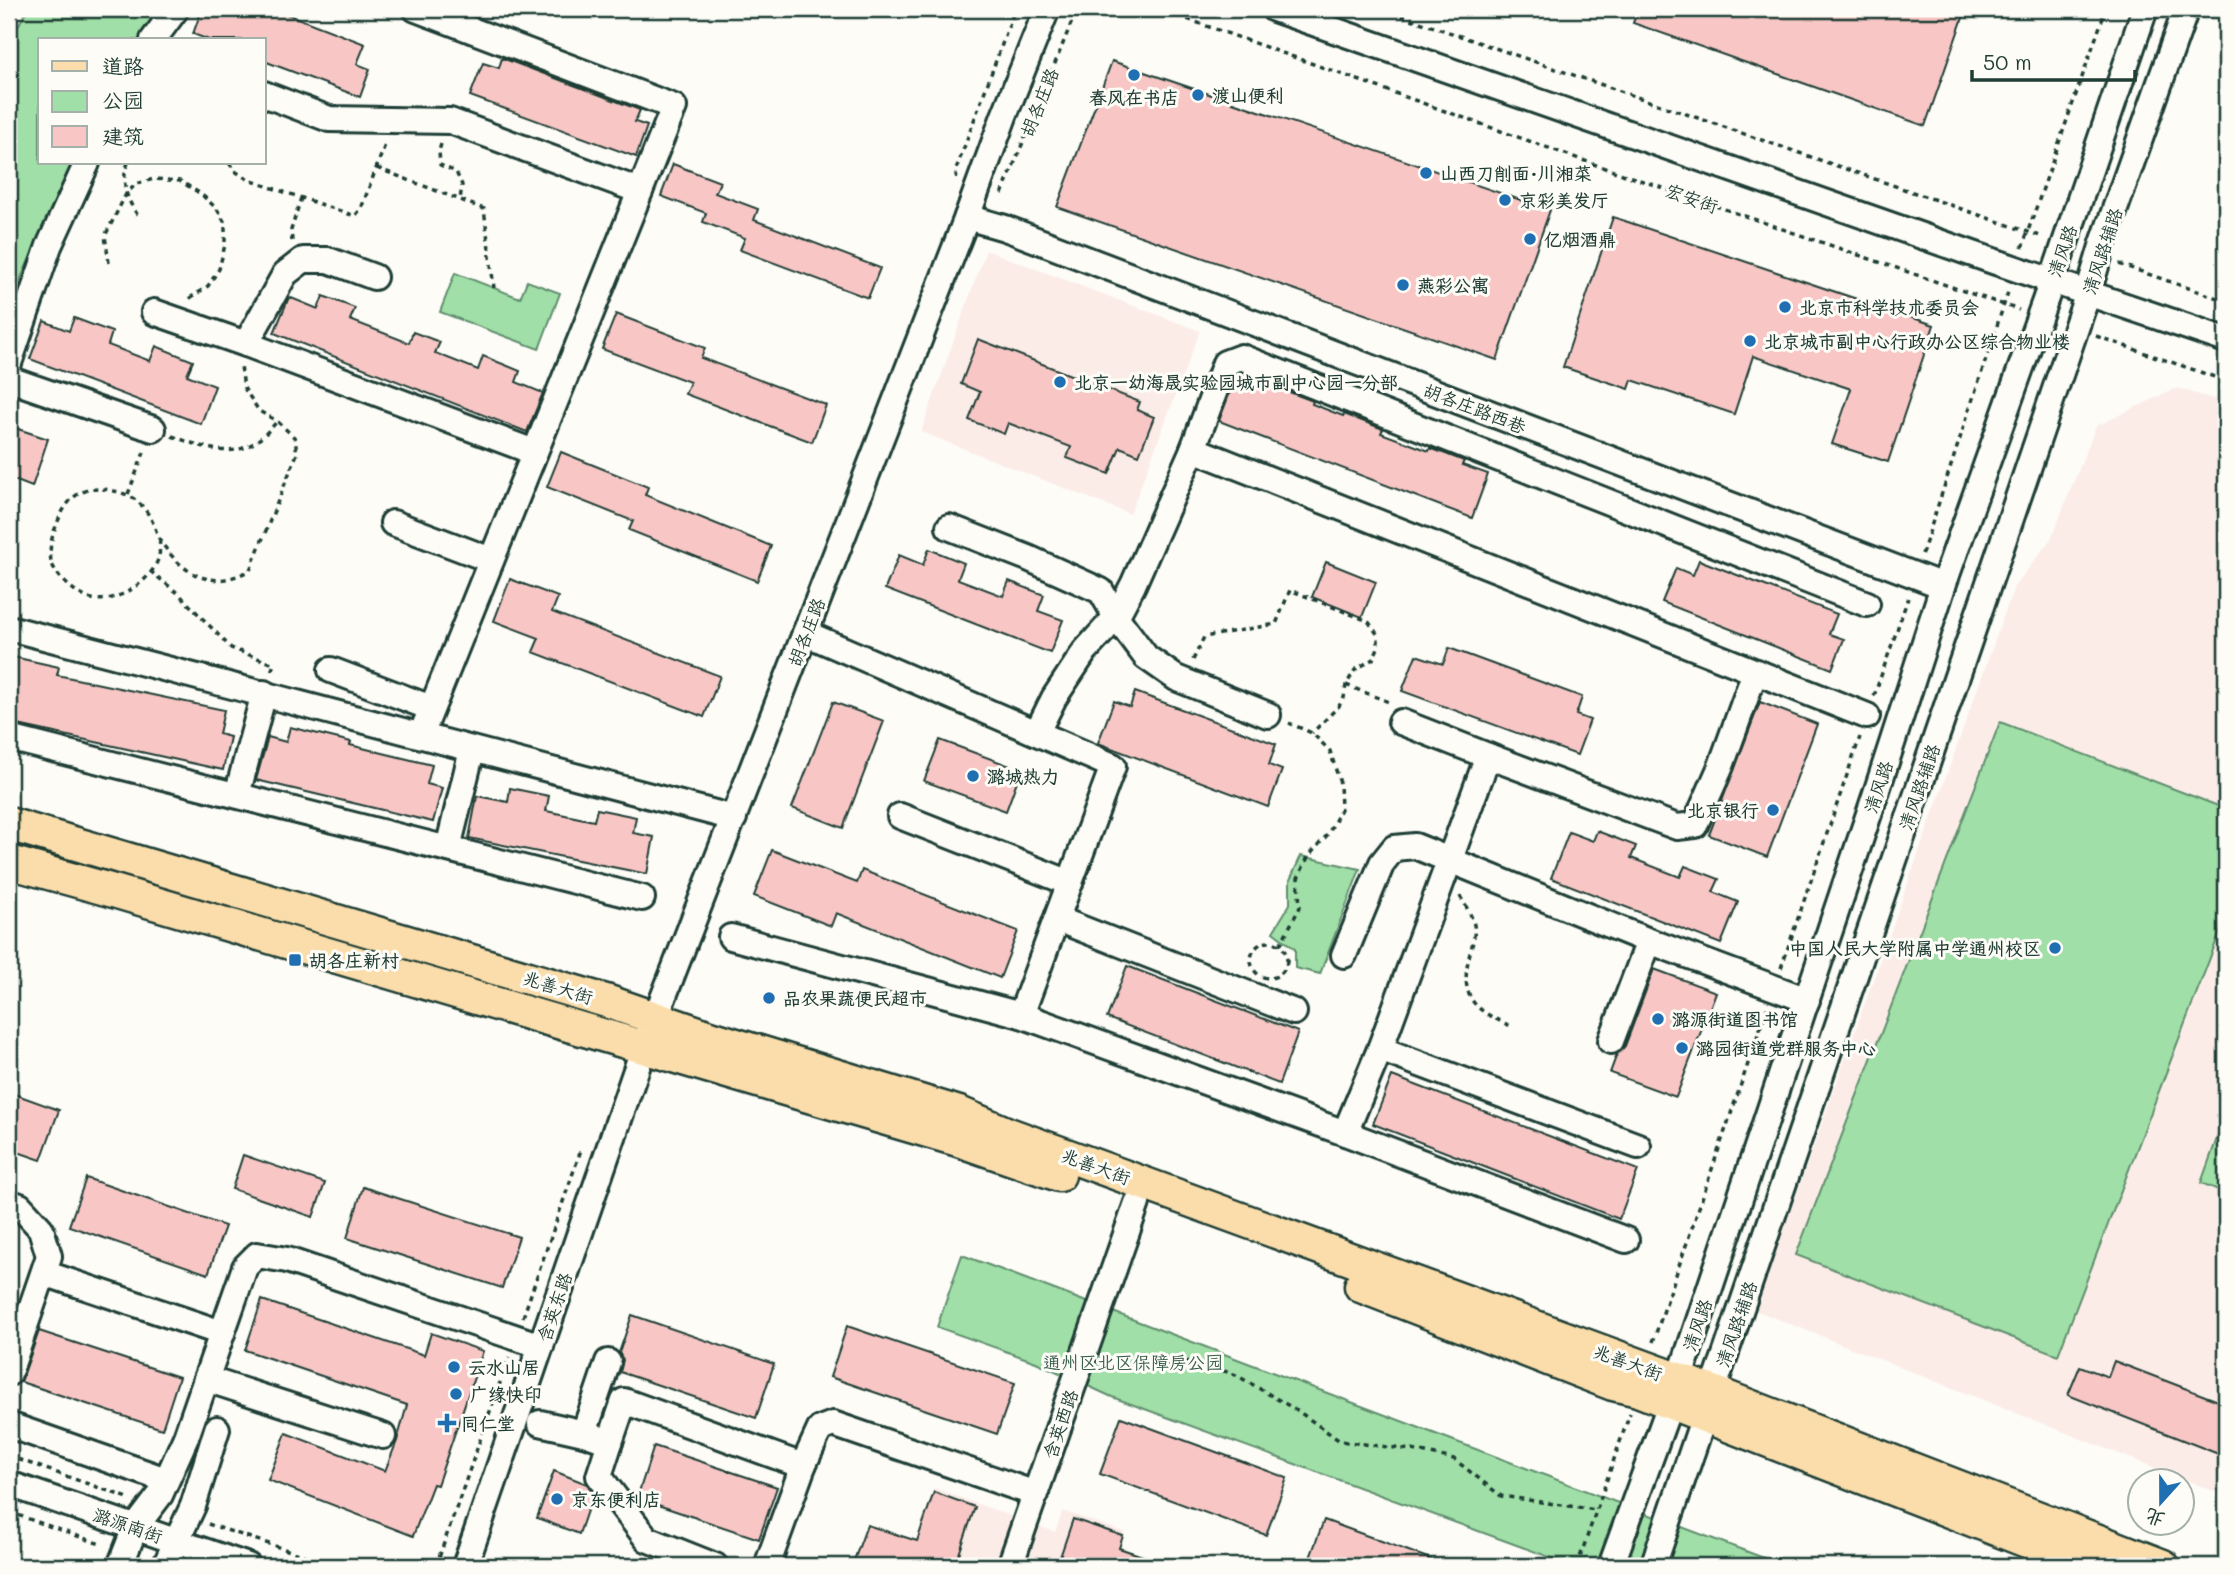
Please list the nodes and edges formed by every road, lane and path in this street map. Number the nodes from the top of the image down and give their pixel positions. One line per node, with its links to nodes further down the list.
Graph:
1 (16, 9): 12 (path)
2 (176, 9): 13 (street)
3 (416, 9): 21 (street)
4 (1047, 9): 25 (street, 胡各庄路)
5 (1077, 9): 25 (path, 胡各庄路)
6 (1159, 9): 39 (path, 宏安街)
7 (1274, 9): 32 (street)
8 (1382, 9): 27 (path)
9 (2106, 9): 27 (path, 清风路)
10 (2145, 9): 28 (street, 清风路)
11 (2186, 9): 29 (street, 清风路辅路)
12 (9, 20)
13 (154, 38)
14 (266, 95): 15 (street)
15 (394, 120): 16 (street); 20 (path)
16 (450, 121): 21 (street); 24 (path)
17 (87, 164): 45 (street)
18 (128, 164): 22 (path)
19 (230, 164): 23 (path)
20 (376, 167): 23 (path); 24 (path)
21 (640, 191): 51 (street)
22 (126, 194): 26 (path); 31 (path); 37 (path)
23 (301, 198): 30 (path)
24 (460, 200): 35 (path)
25 (967, 217): 58 (street, 胡各庄路西巷); 63 (street, 胡各庄路)
26 (140, 218)
27 (2027, 232): 28 (path); 32 (path, 清风路)
28 (2064, 244): 34 (street, 清风路)
29 (2099, 257): 36 (street, 清风路辅路); 38 (path)
30 (303, 260): 33 (street); 44 (street)
31 (109, 263)
32 (2016, 269): 34 (street); 39 (path, 清风路)
33 (374, 277)
34 (2052, 281): 36 (street); 41 (street, 清风路)
35 (494, 288)
36 (2088, 293): 42 (street, 清风路辅路); 43 (street)
37 (187, 300)
38 (2226, 301)
39 (2004, 305): 41 (path, 宏安街); 58 (path, 清风路)
40 (154, 312): 44 (street)
41 (2038, 317): 59 (street, 清风路)
42 (2075, 329): 47 (path); 118 (street, 清风路辅路)
43 (2226, 340)
44 (246, 344): 48 (path); 51 (street)
45 (9, 363)
46 (9, 379): 49 (street)
47 (2226, 382)
48 (277, 421): 49 (path); 55 (path)
49 (153, 429): 52 (path)
50 (1192, 449): 60 (street); 61 (street); 65 (street)
51 (534, 452): 56 (street)
52 (128, 494): 55 (path); 57 (path)
53 (393, 523): 56 (street)
54 (949, 527): 61 (street)
55 (160, 540): 57 (path)
56 (491, 560): 69 (street)
57 (150, 571): 68 (path)
58 (1915, 576): 59 (street, 胡各庄路西巷); 71 (path, 清风路)
59 (1943, 586): 95 (street, 清风路)
60 (1867, 604)
61 (1116, 617): 66 (street); 73 (street)
62 (9, 628): 68 (street)
63 (805, 634): 73 (street); 81 (street, 胡各庄路)
64 (331, 670): 69 (street)
65 (1755, 672): 71 (street); 78 (street)
66 (1195, 685): 67 (path); 70 (street)
67 (1346, 685): 72 (path); 74 (path)
68 (264, 693): 75 (street); 79 (street)
69 (431, 708): 75 (street)
70 (1268, 715): 74 (path)
71 (1867, 716): 94 (path, 清风路)
72 (1401, 722): 78 (street)
73 (1037, 732): 86 (street)
74 (1312, 733): 92 (path)
75 (421, 735): 77 (street)
76 (9, 738): 79 (street)
77 (472, 750): 81 (street); 83 (street)
78 (1488, 756): 84 (street)
79 (237, 795): 83 (street)
80 (900, 816): 86 (street)
81 (734, 818): 98 (street, 胡各庄路)
82 (9, 824): 98 (main road, 兆善大街)
83 (448, 848): 88 (street)
84 (1451, 861): 87 (street); 91 (street); 93 (street)
85 (9, 862): 101 (main road, 兆善大街)
86 (1070, 883): 89 (street)
87 (1441, 887): 99 (path); 102 (street)
88 (642, 898)
89 (1057, 919): 96 (street); 97 (street)
90 (731, 937): 97 (street)
91 (1649, 941): 94 (street); 100 (street)
92 (1280, 945): 92 (path)
93 (1344, 955)
94 (1774, 988): 95 (street); 116 (path, 清风路)
95 (1807, 1000): 117 (street, 清风路)
96 (1294, 1012)
97 (1021, 1015): 103 (street)
98 (656, 1018): 101 (street, 胡各庄路); 116 (main road, 兆善大街)
99 (1511, 1026)
100 (1611, 1041)
101 (644, 1047): 106 (main road, 兆善大街); 111 (street, 含英东路)
102 (1380, 1049): 103 (street); 104 (street)
103 (1345, 1133): 107 (street)
104 (1638, 1146)
105 (9, 1202): 108 (street)
106 (1138, 1203): 112 (street, 含英西路); 116 (main road, 兆善大街)
107 (1626, 1240)
108 (44, 1273): 109 (street); 110 (street)
109 (222, 1333): 111 (street); 115 (street)
110 (14, 1340): 114 (street)
111 (541, 1346): 136 (street, 含英东路)
112 (1084, 1356): 128 (street, 含英西路); 129 (path)
113 (608, 1362): 122 (street)
114 (9, 1373)
115 (206, 1379): 123 (street); 126 (street)
116 (1641, 1380): 117 (main road, 兆善大街); 129 (path, 清风路)
117 (1674, 1392): 118 (main road, 兆善大街); 141 (street, 清风路)
118 (1709, 1405): 142 (street, 清风路辅路); 143 (main road, 兆善大街); 144 (main road, 兆善大街)
119 (540, 1423): 122 (street)
120 (9, 1424): 126 (street)
121 (217, 1429): 132 (street)
122 (584, 1433): 124 (street)
123 (383, 1436)
124 (610, 1442): 125 (street); 137 (street)
125 (803, 1466): 128 (street); 138 (street)
126 (166, 1480): 131 (street)
127 (9, 1484): 131 (street, 潞源南街)
128 (1035, 1494): 139 (street, 含英西路)
129 (1596, 1510): 140 (path, 清风路)
130 (9, 1512): 133 (path, 潞源南街)
131 (135, 1528): 132 (street, 潞源南街); 133 (street)
132 (178, 1542): 134 (street); 135 (street, 潞源南街)
133 (122, 1560)
134 (166, 1566)
135 (248, 1566)
136 (465, 1566)
137 (715, 1566)
138 (767, 1566)
139 (1010, 1566)
140 (1577, 1566)
141 (1611, 1566)
142 (1653, 1566)
143 (2091, 1566)
144 (2163, 1566)

